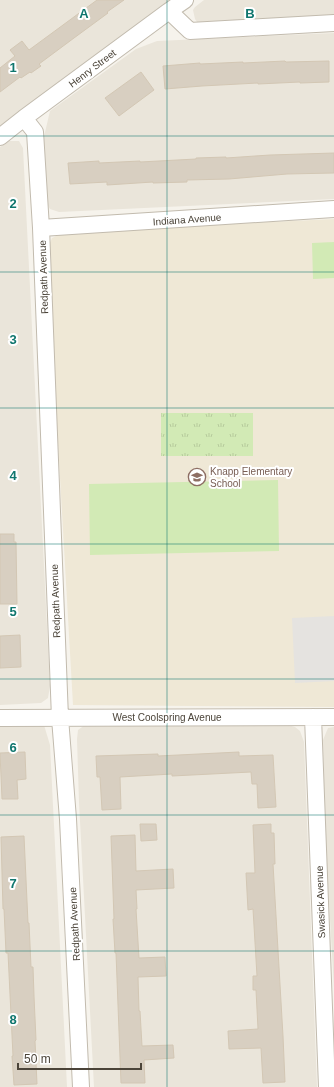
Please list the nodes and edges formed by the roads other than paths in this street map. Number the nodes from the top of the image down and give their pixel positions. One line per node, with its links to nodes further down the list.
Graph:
1 (185, 0): 2 (street, Henry Street)
2 (168, 11): 3 (street); 4 (street, Henry Street)
3 (334, 23)
4 (24, 118): 5 (street, Henry Street); 7 (street, Redpath Avenue)
5 (0, 137)
6 (334, 209): 7 (street, Indiana Avenue)
7 (41, 228): 11 (street, Redpath Avenue)
8 (313, 716): 9 (street, West Coolspring Avenue); 11 (street, West Coolspring Avenue); 13 (street, Swasick Avenue)
9 (334, 717)
10 (0, 718): 11 (street, West Coolspring Avenue)
11 (60, 718): 12 (street, Redpath Avenue)
12 (82, 1087)
13 (327, 1087)

